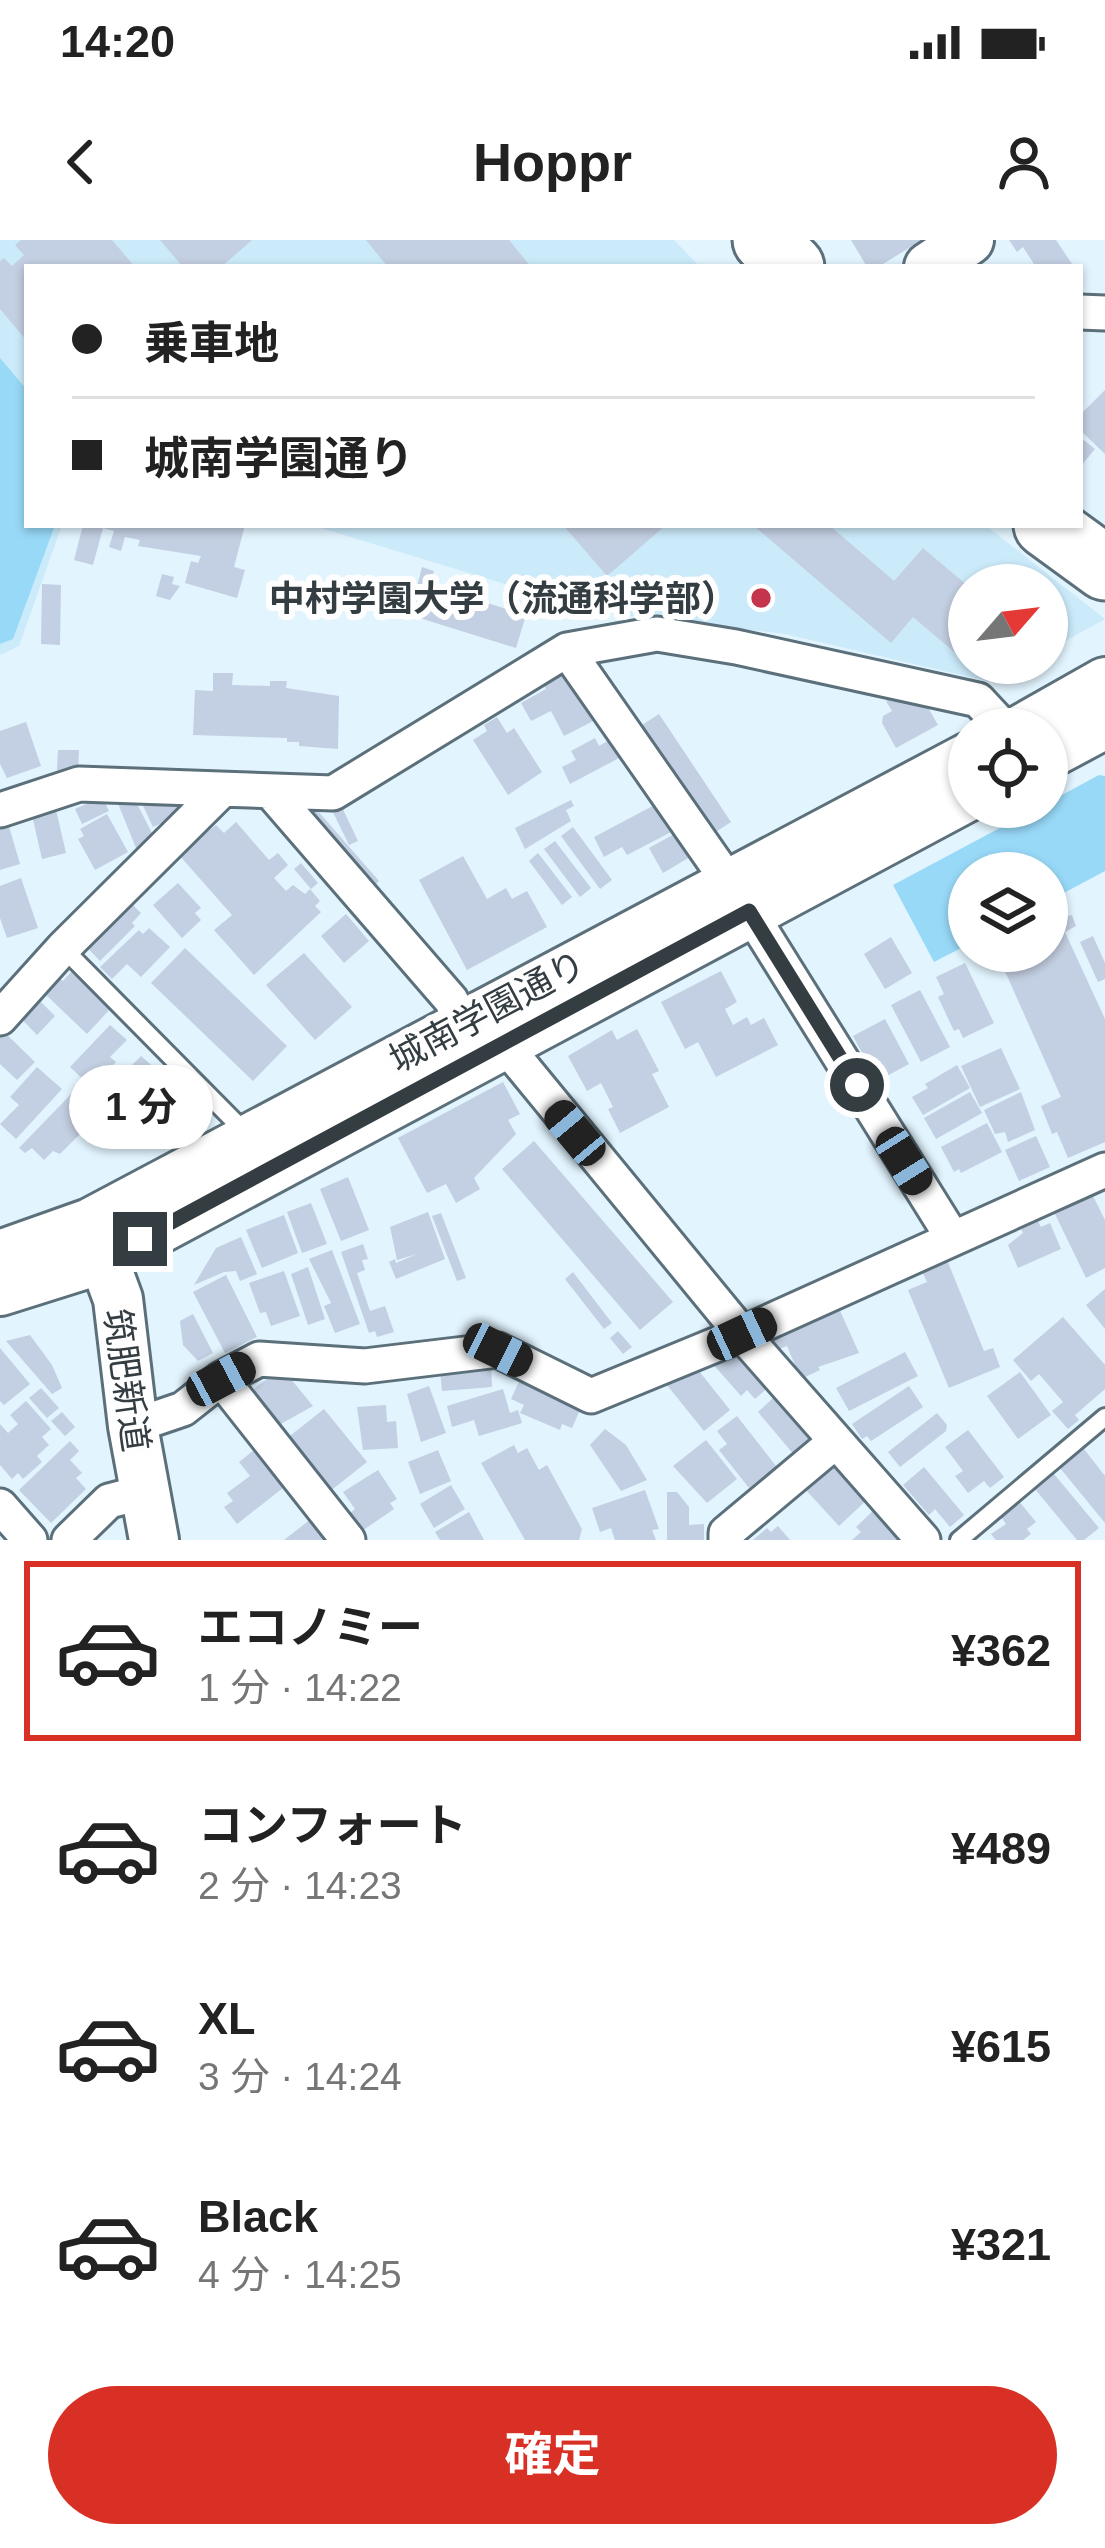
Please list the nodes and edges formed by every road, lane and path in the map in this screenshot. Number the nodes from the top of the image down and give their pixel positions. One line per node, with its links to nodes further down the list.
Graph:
1 (733, 240): 4 (highway)
2 (764, 240): 5 (highway)
3 (969, 240): 6 (street)
4 (757, 264)
5 (789, 264)
6 (933, 264)
7 (1050, 528): 8 (highway)
8 (1105, 568)
9 (567, 650): 11 (street); 17 (street); 20 (street)
10 (1105, 682): 12 (street)
11 (985, 708)
12 (1059, 708)
13 (1105, 724): 14 (street)
14 (1068, 744)
15 (948, 770): 20 (street, 城南学園通り)
16 (222, 790): 17 (street); 19 (street); 21 (street)
17 (271, 792): 23 (street)
18 (948, 805): 20 (street, 城南学園通り)
19 (0, 810)
20 (738, 896): 23 (street, 城南学園通り); 26 (street)
21 (63, 948): 22 (street); 24 (lane)
22 (0, 1018)
23 (483, 1034): 24 (street, 城南学園通り); 27 (street, 城南学園通り); 30 (street)
24 (249, 1136): 27 (street, 城南学園通り)
25 (1105, 1170): 26 (street)
26 (952, 1238): 30 (street)
27 (98, 1240): 28 (street, 城南学園通り); 29 (street, 城南学園通り); 33 (street, 筑肥新道)
28 (0, 1256)
29 (0, 1291)
30 (742, 1334): 31 (street); 34 (street)
31 (221, 1379): 33 (street); 40 (street)
32 (1105, 1417): 43 (lane)
33 (133, 1426): 35 (street, 筑肥新道)
34 (836, 1441): 41 (street); 42 (street)
35 (144, 1492): 38 (street); 39 (street, 筑肥新道)
36 (0, 1506): 37 (street)
37 (30, 1540)
38 (69, 1540)
39 (154, 1540)
40 (348, 1540)
41 (726, 1540)
42 (923, 1540)
43 (959, 1540)

